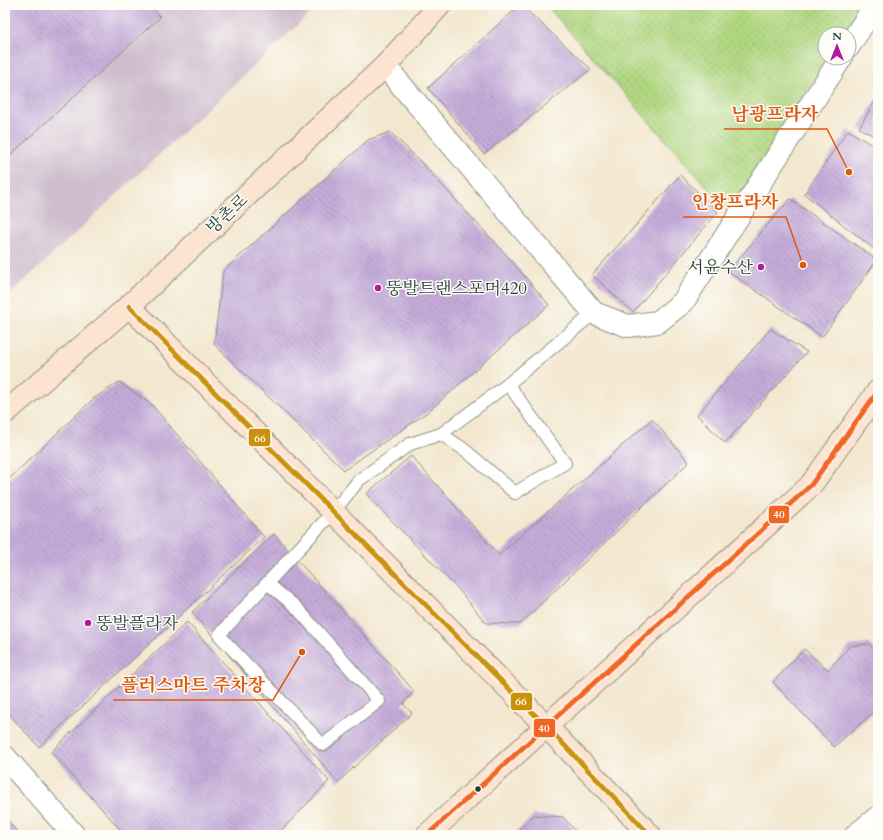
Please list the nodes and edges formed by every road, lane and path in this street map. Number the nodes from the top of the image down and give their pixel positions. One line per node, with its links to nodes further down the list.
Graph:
1 (440, 5): 4 (street, 방촌로)
2 (875, 5): 3 (street)
3 (857, 33)
4 (385, 66): 6 (street, 방촌로); 7 (street)
5 (836, 66): 7 (street)
6 (129, 306): 10 (street, 방촌로); 12 (street)
7 (594, 312): 8 (lane)
8 (508, 384): 11 (lane); 11 (lane)
9 (878, 391): 14 (street)
10 (5, 413)
11 (441, 434): 12 (lane)
12 (333, 512): 13 (lane); 14 (street)
13 (267, 583): 13 (lane)
14 (547, 727): 18 (street); 19 (street)
15 (5, 757): 17 (street)
16 (878, 817): 20 (street)
17 (74, 835)
18 (427, 835)
19 (650, 835)
20 (856, 835)

